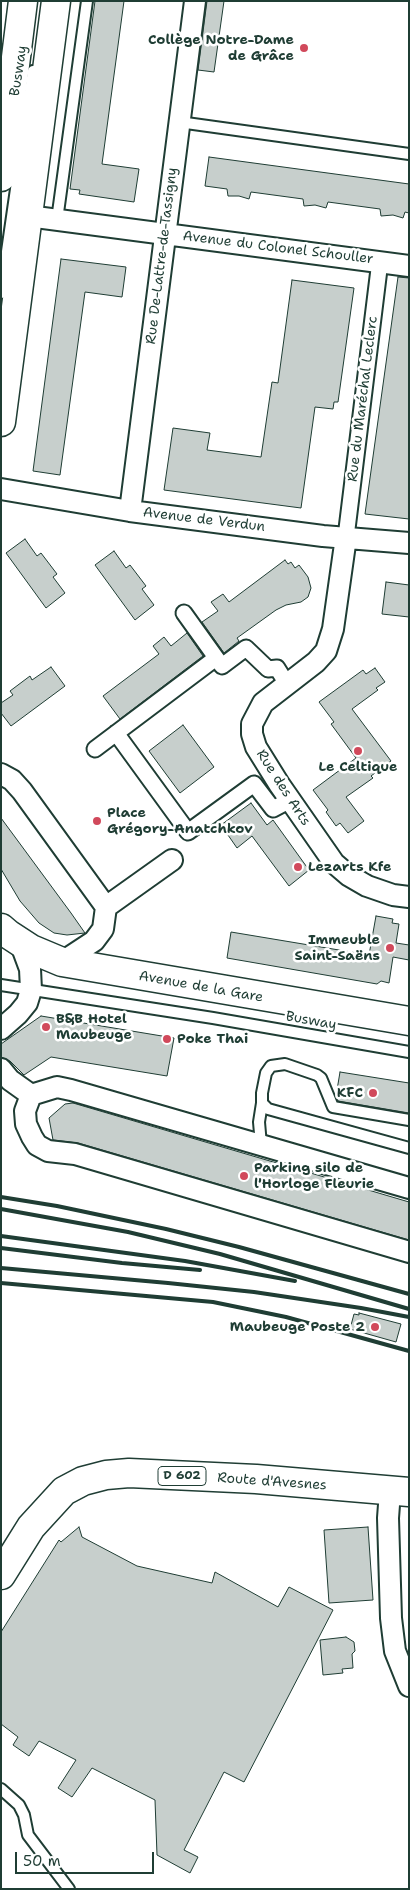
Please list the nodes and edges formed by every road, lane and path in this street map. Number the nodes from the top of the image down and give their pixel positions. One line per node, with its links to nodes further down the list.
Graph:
1 (24, 1): 8 (main road)
2 (56, 1): 9 (main road)
3 (87, 1): 10 (lane)
4 (195, 1): 6 (street, Rue De-Lattre-de-Tassigny)
5 (34, 65): 14 (lane, Busway)
6 (179, 122): 7 (lane); 11 (street, Rue De-Lattre-de-Tassigny)
7 (409, 154)
8 (1, 177)
9 (28, 216): 10 (street, Avenue du Colonel Schouller); 15 (main road)
10 (57, 220): 11 (street, Avenue du Colonel Schouller)
11 (165, 234): 12 (street, Avenue du Colonel Schouller); 17 (street, Rue De-Lattre-de-Tassigny)
12 (380, 261): 13 (street, Avenue du Colonel Schouller); 18 (street, Rue du Maréchal Leclerc)
13 (409, 266)
14 (1, 293)
15 (1, 422)
16 (1, 489): 17 (street, Avenue de Verdun)
17 (130, 511): 18 (street, Avenue de Verdun)
18 (346, 537): 19 (street, Avenue de Verdun); 22 (street, Rue des Arts)
19 (409, 543)
20 (184, 613): 21 (street)
21 (216, 658): 22 (street); 23 (street)
22 (287, 684): 26 (street, Rue des Arts)
23 (116, 733): 24 (street); 26 (street)
24 (95, 749)
25 (1, 774): 29 (street)
26 (290, 800): 28 (street, Rue des Arts)
27 (172, 860): 29 (street)
28 (409, 897)
29 (106, 907): 31 (street)
30 (11, 935): 31 (main road, Avenue de la Gare); 33 (street)
31 (62, 962): 34 (main road, Avenue de la Gare)
32 (1, 985): 33 (lane, Busway)
33 (31, 990): 35 (street); 36 (lane, Busway)
34 (409, 1021)
35 (1, 1029)
36 (409, 1052)
37 (1, 1069): 38 (street)
38 (31, 1095): 42 (street); 44 (street)
39 (262, 1104): 40 (lane); 41 (lane); 42 (lane)
40 (409, 1120)
41 (408, 1144)
42 (262, 1145): 43 (street)
43 (409, 1188)
44 (409, 1252)
45 (400, 1492): 46 (main road, Route d'Avesnes / D 602); 47 (street)
46 (1, 1575)
47 (409, 1686)
48 (1, 1789): 49 (lane)
49 (68, 1889)

